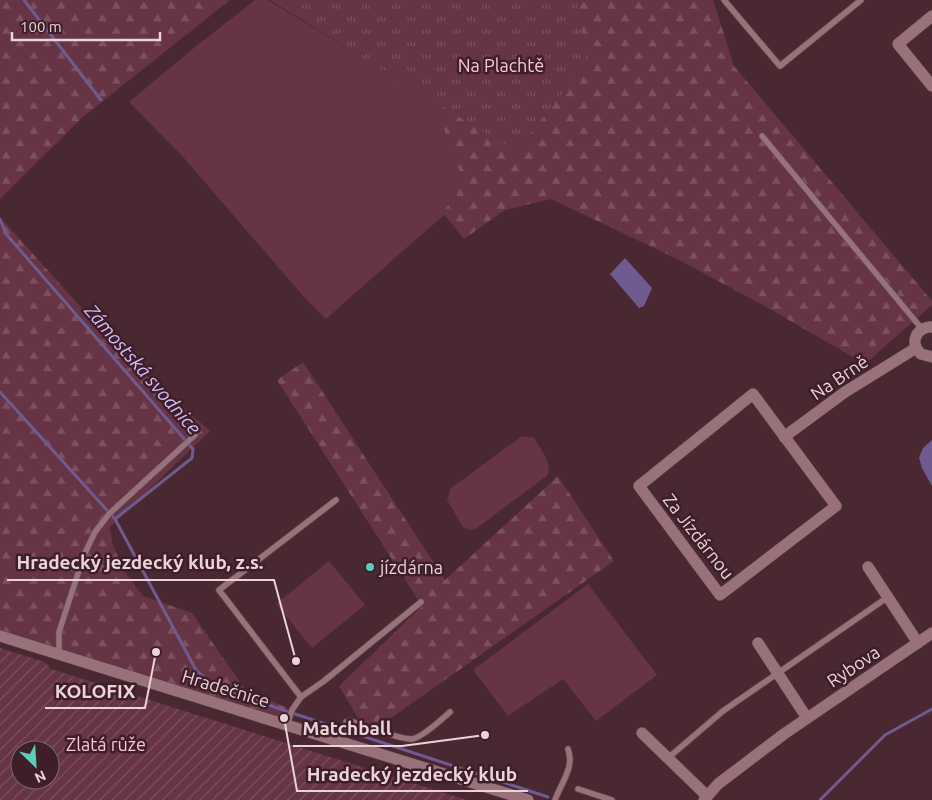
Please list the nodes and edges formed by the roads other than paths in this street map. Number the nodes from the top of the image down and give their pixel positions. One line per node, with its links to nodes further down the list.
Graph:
1 (724, 0): 2 (lane)
2 (862, 0)
3 (932, 16): 4 (street)
4 (932, 86)
5 (762, 136): 6 (lane)
6 (927, 328): 7 (street)
7 (916, 348): 8 (street); 10 (street, Na Brně)
8 (932, 357)
9 (195, 435): 19 (lane)
10 (784, 437): 10 (street, Za Jízdárnou)
11 (336, 500): 21 (lane)
12 (868, 566): 13 (street)
13 (888, 597): 18 (street); 20 (lane)
14 (421, 602): 21 (lane)
15 (932, 633): 18 (street, Rybova)
16 (0, 636): 19 (street, Hradečnice)
17 (758, 643): 20 (street)
18 (918, 643): 23 (street, Rybova)
19 (59, 655): 24 (street, Hradečnice)
20 (778, 672): 23 (street); 28 (lane)
21 (302, 697): 24 (lane)
22 (450, 712): 26 (lane)
23 (808, 718): 30 (street, Rybova)
24 (287, 725): 26 (street, Hradečnice)
25 (642, 733): 28 (street, Rybova)
26 (340, 741): 31 (street, Hradečnice)
27 (568, 749): 32 (lane)
28 (668, 758): 30 (street, Rybova)
29 (578, 789): 33 (lane)
30 (706, 798)
31 (528, 800)
32 (555, 800)
33 (612, 800)

